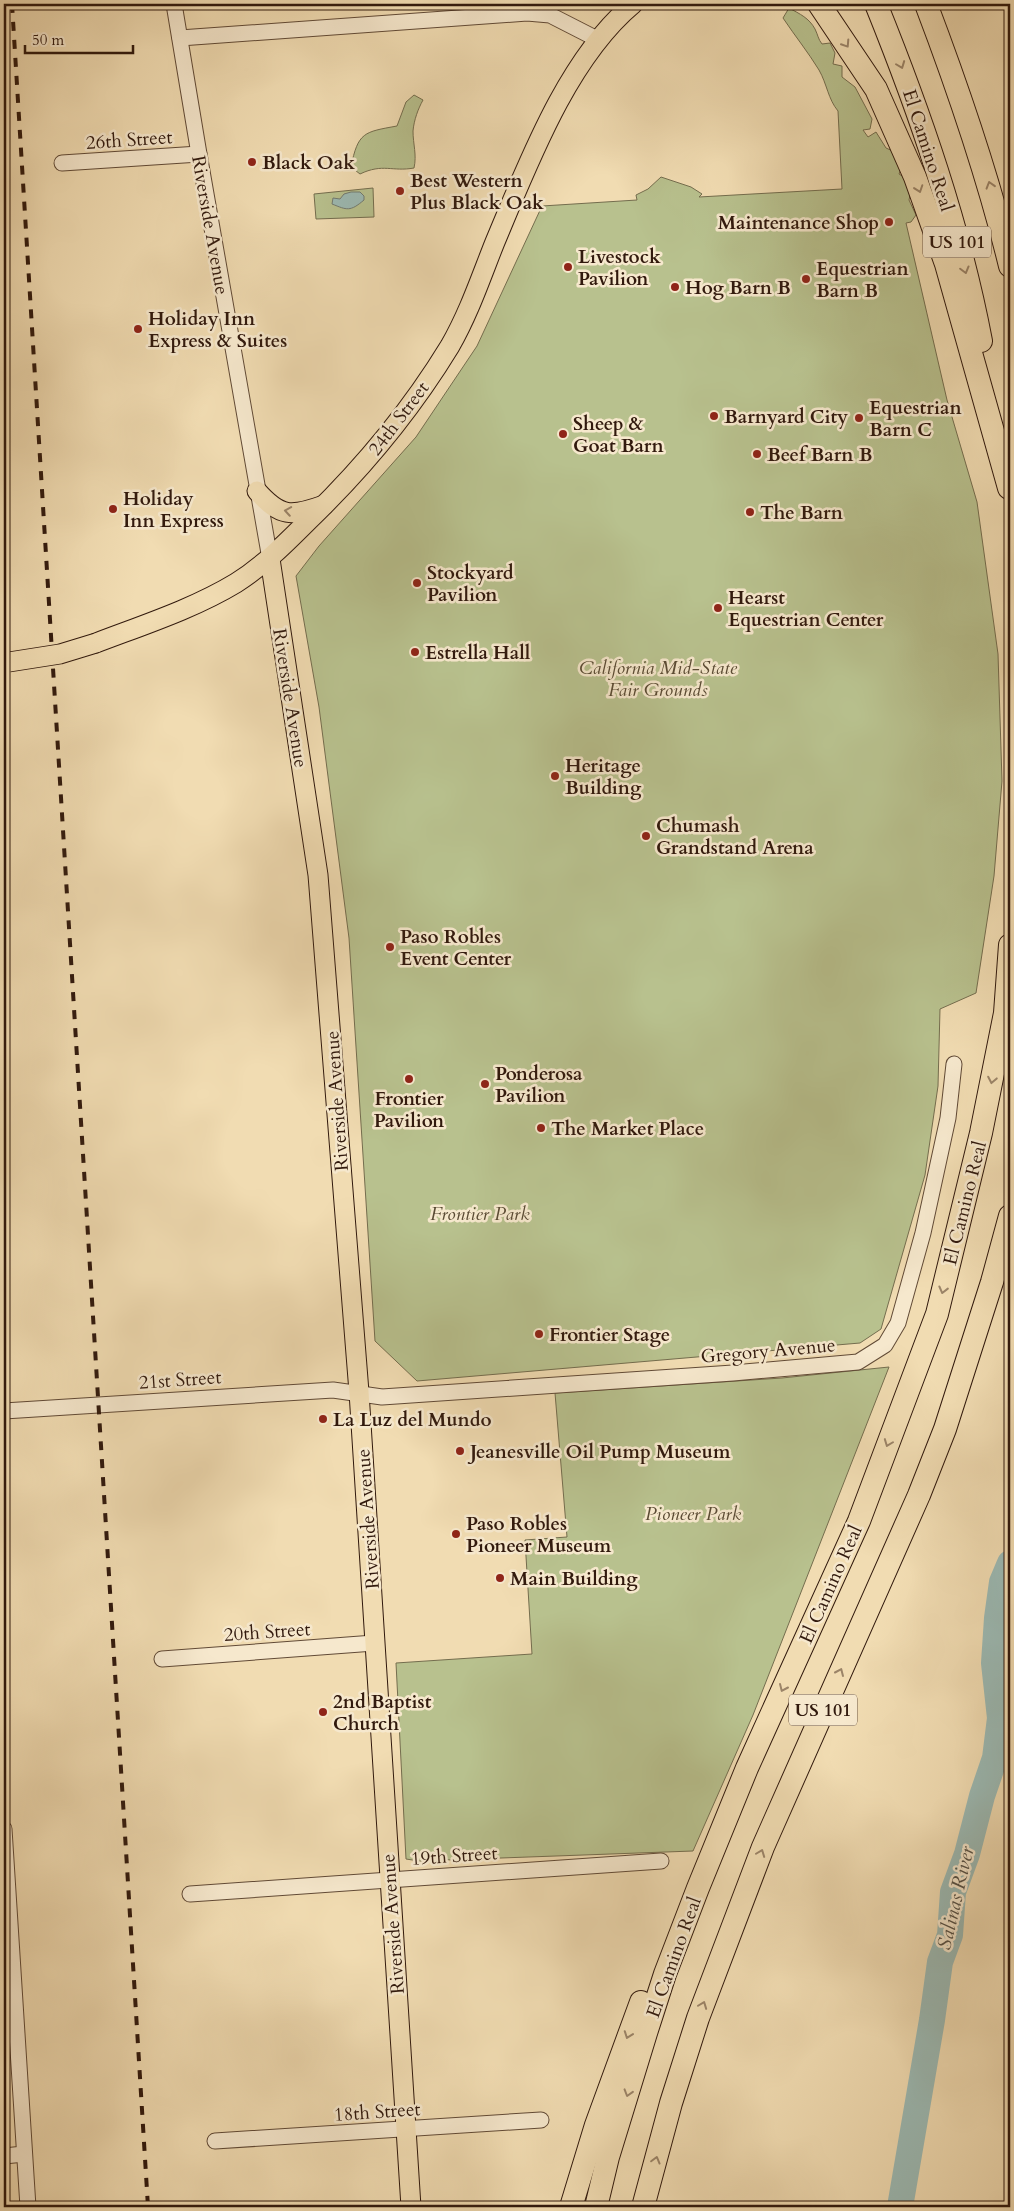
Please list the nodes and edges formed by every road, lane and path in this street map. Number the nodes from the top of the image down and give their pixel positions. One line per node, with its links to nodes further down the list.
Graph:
1 (174, 4): 6 (street, Riverside Avenue)
2 (633, 4): 7 (main road, 24th Street)
3 (819, 4): 12 (highway, one-way to 12)
4 (876, 4): 12 (highway, El Camino Real / US 101, one-way to 12)
5 (926, 4): 10 (highway, US 101, one-way to 5)
6 (180, 38): 7 (street); 8 (street, Riverside Avenue)
7 (597, 39): 13 (main road, 24th Street)
8 (198, 154): 9 (street, 26th Street); 11 (street, Riverside Avenue)
9 (62, 163)
10 (1010, 266)
11 (257, 491): 13 (main road, one-way to 11); 14 (street, Riverside Avenue)
12 (1010, 497)
13 (325, 505): 14 (main road, 24th Street)
14 (270, 559): 15 (main road, 24th Street, bridge); 19 (main road, Riverside Avenue)
15 (6, 663)
16 (1010, 946): 23 (highway, El Camino Real / US 101, one-way to 23)
17 (954, 1064): 19 (street, Gregory Avenue)
18 (1010, 1216): 38 (highway, US 101, one-way to 18)
19 (359, 1392): 20 (street, 21st Street); 21 (main road, Riverside Avenue)
20 (4, 1411)
21 (374, 1643): 22 (street, 20th Street); 26 (main road, Riverside Avenue)
22 (162, 1659)
23 (747, 1768): 36 (highway, one-way to 36); 37 (highway, El Camino Real / US 101, one-way to 37)
24 (4, 1829): 28 (street)
25 (661, 1861): 26 (street, 19th Street)
26 (389, 1879): 27 (street, 19th Street); 30 (main road, Riverside Avenue)
27 (190, 1894)
28 (6, 1908): 32 (street)
29 (541, 2120): 30 (street, 18th Street)
30 (406, 2130): 31 (street, 18th Street); 35 (main road, Riverside Avenue)
31 (215, 2141)
32 (24, 2154): 33 (street); 34 (street)
33 (4, 2156)
34 (28, 2207)
35 (411, 2207)
36 (571, 2207)
37 (596, 2207)
38 (643, 2207)

